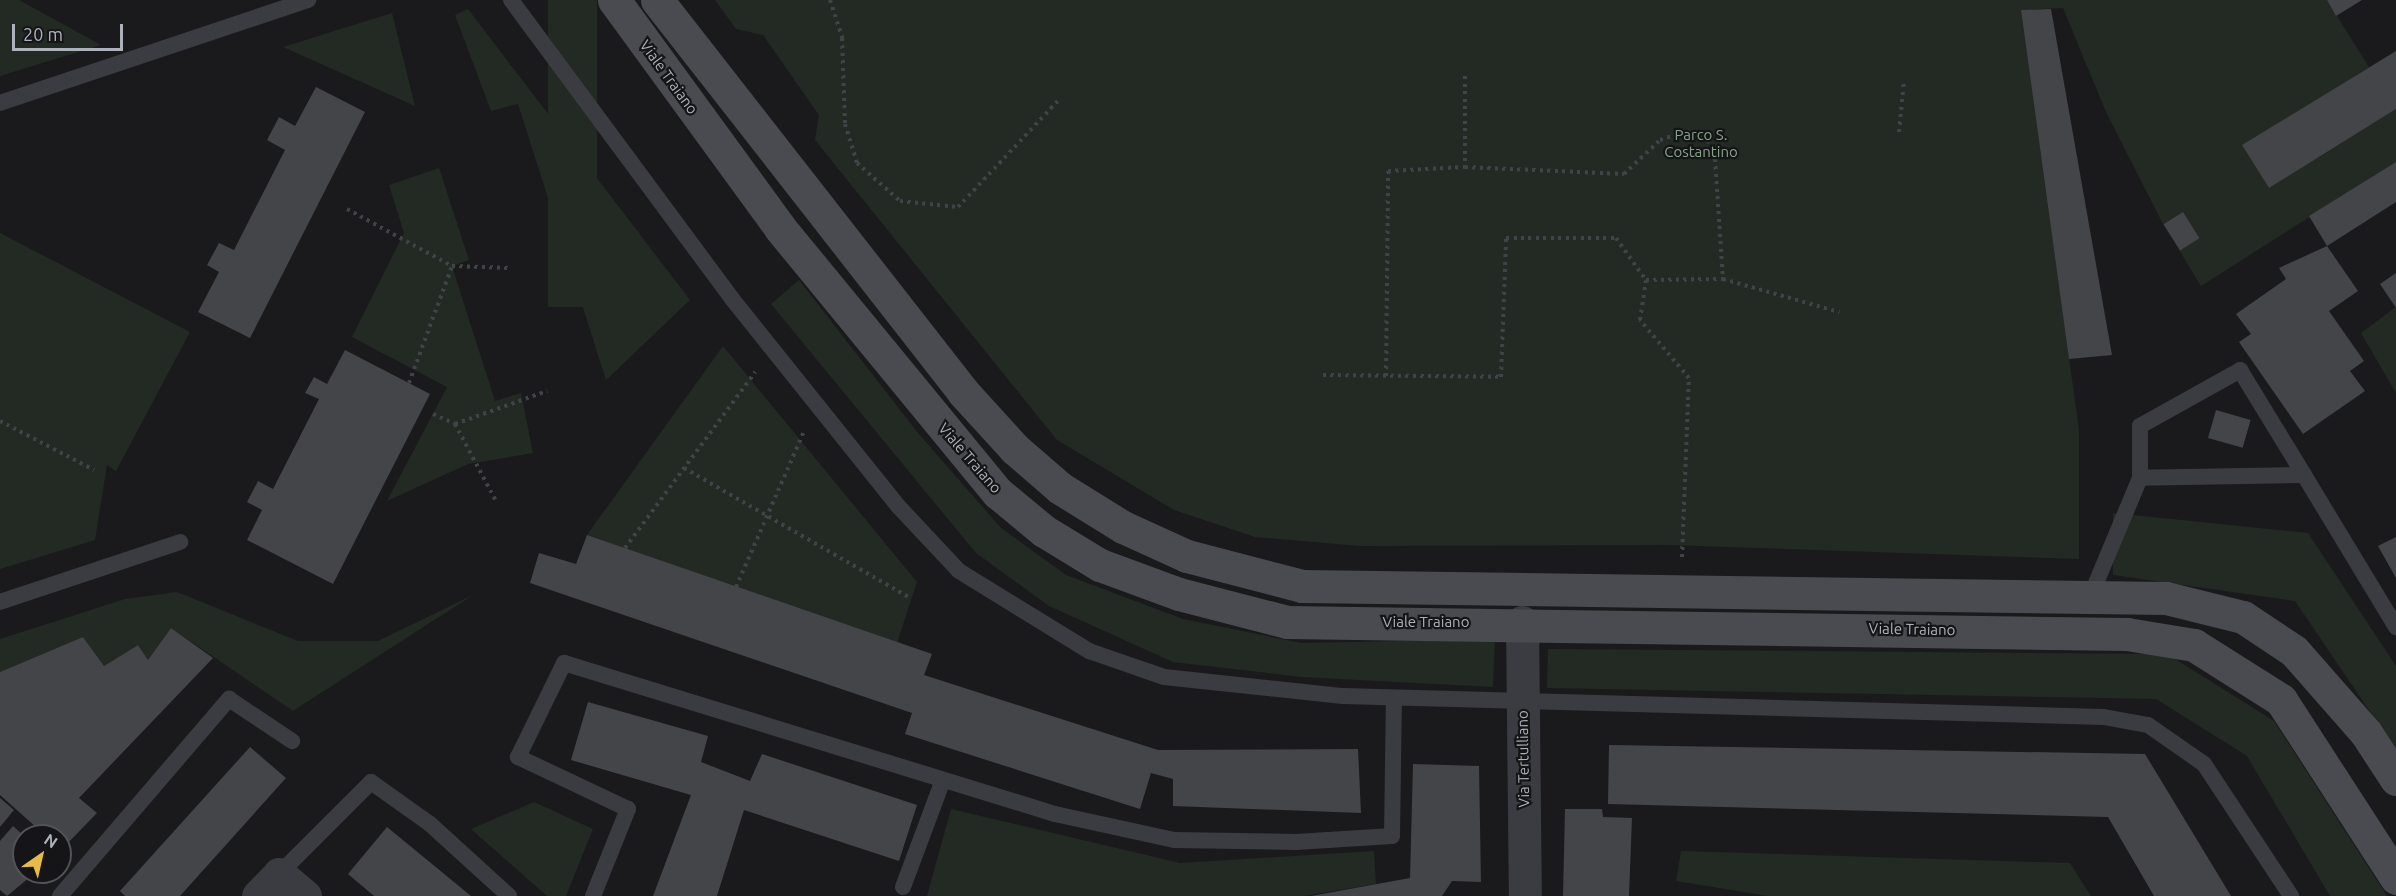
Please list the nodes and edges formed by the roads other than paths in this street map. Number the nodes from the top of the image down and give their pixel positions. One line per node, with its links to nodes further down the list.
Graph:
1 (308, 0): 5 (lane)
2 (511, 0): 13 (lane)
3 (614, 0): 11 (main road, Viale Traiano)
4 (657, 0): 11 (main road, Viale Traiano)
5 (0, 103)
6 (2304, 475): 7 (lane); 7 (lane); 12 (lane)
7 (2140, 478): 9 (lane)
8 (180, 542): 10 (lane)
9 (2091, 596): 11 (main road, Viale Traiano); 16 (main road, Viale Traiano)
10 (0, 602)
11 (1522, 607): 14 (street, Via Tertulliano); 18 (main road, Viale Traiano)
12 (2396, 627)
13 (1394, 698): 14 (lane); 17 (lane)
14 (1523, 705): 26 (street, Via Tertulliano); 27 (lane)
15 (292, 741): 22 (lane)
16 (2396, 779)
17 (943, 780): 21 (lane); 25 (lane)
18 (2387, 845): 19 (main road, Viale Traiano)
19 (2396, 878)
20 (269, 885): 23 (street); 24 (lane)
21 (903, 887)
22 (60, 896)
23 (305, 896)
24 (509, 896)
25 (593, 896)
26 (1525, 896)
27 (2291, 896)

